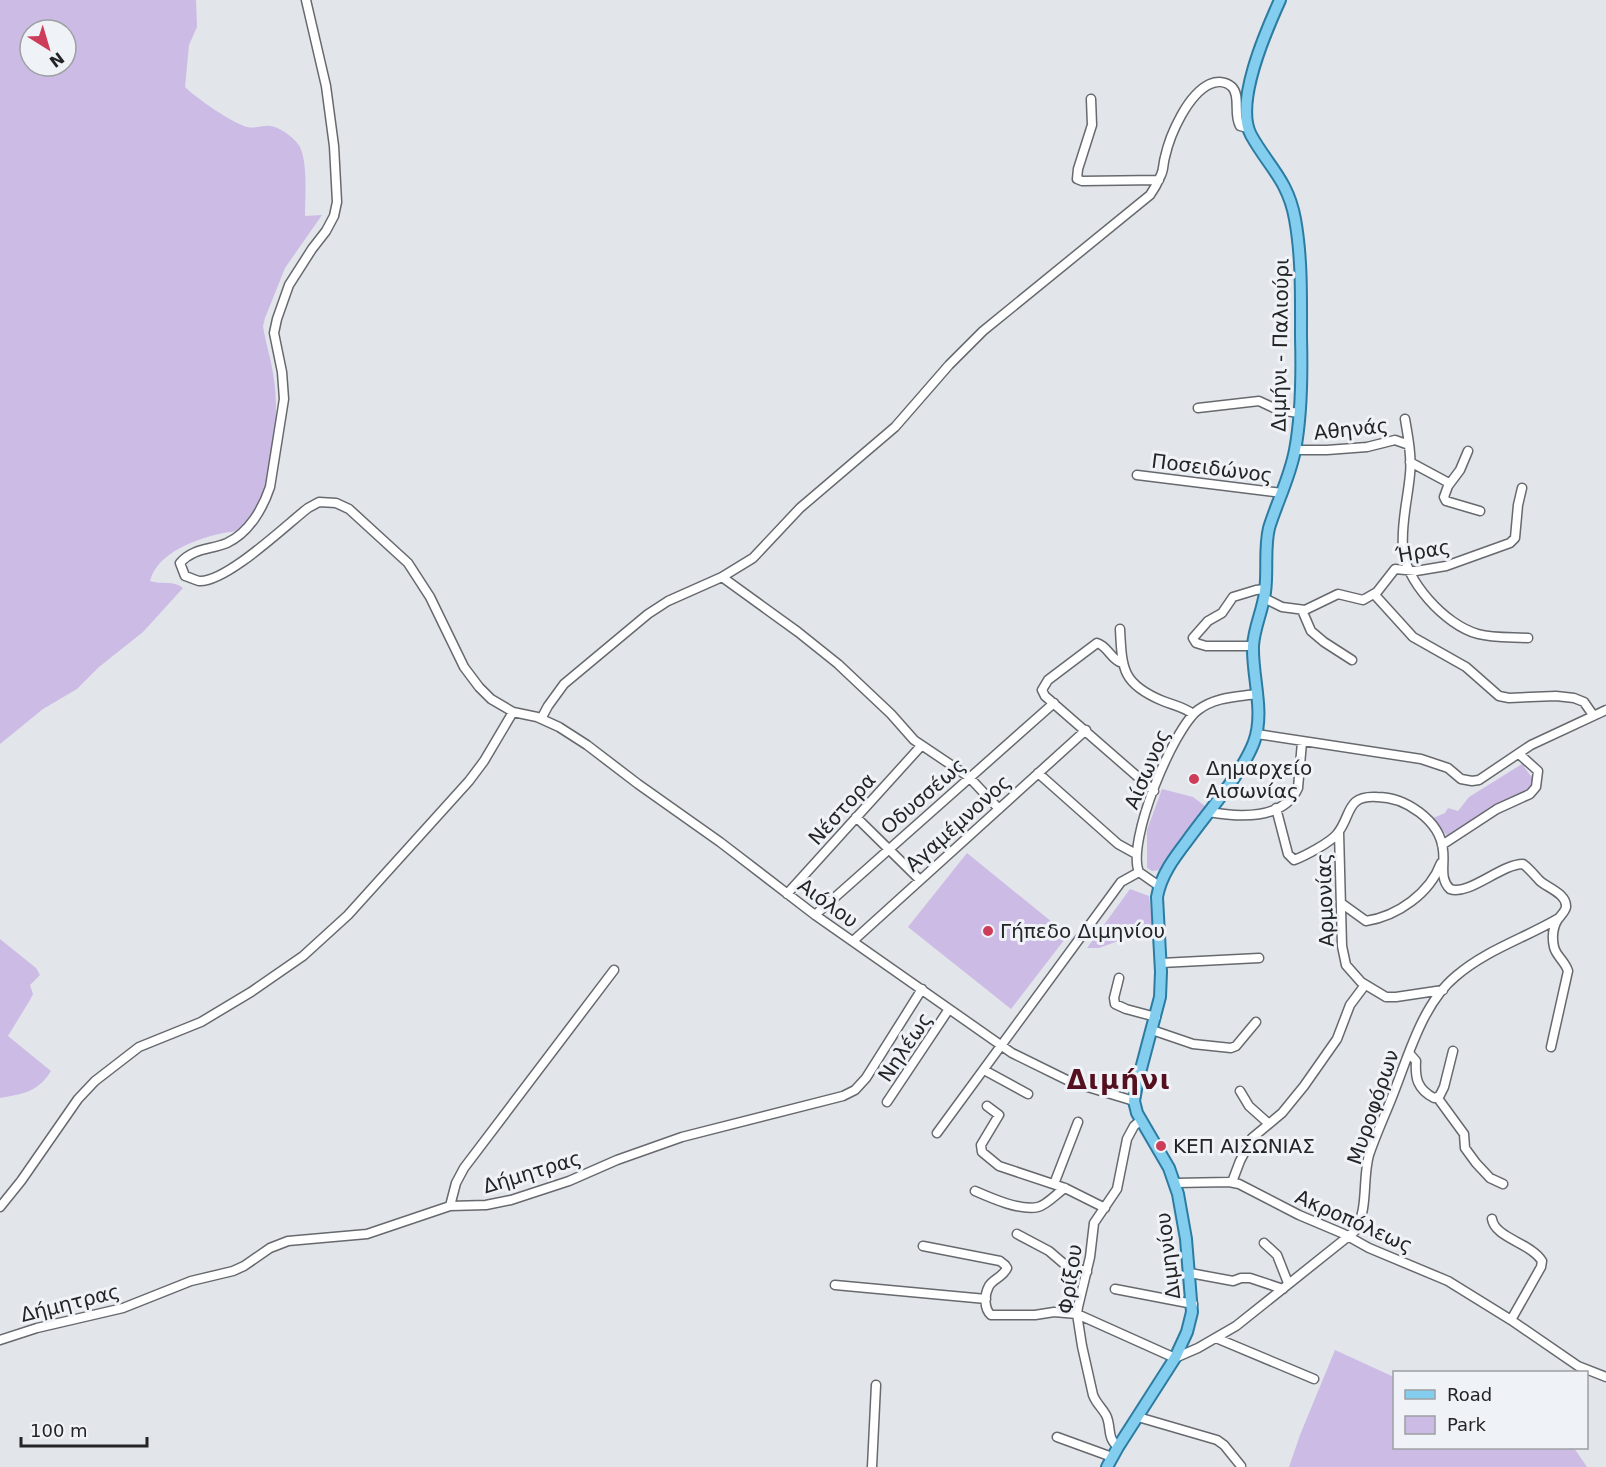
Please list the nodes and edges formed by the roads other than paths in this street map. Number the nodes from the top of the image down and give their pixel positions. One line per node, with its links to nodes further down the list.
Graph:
1 (306, 0): 31 (street, Αιόλου)
2 (1280, 0): 4 (main road)
3 (1091, 99): 5 (street)
4 (1248, 128): 5 (street); 7 (main road, Διμήνι - Παλιούρι)
5 (1159, 180): 19 (street)
6 (1198, 408): 7 (street)
7 (1299, 413): 10 (main road, Διμήνι - Παλιούρι)
8 (1405, 419): 9 (street)
9 (1408, 445): 10 (street, Αθηνάς); 12 (street)
10 (1296, 450): 16 (main road, Διμήνι - Παλιούρι)
11 (1468, 451): 14 (street)
12 (1410, 462): 14 (street); 18 (street)
13 (1137, 476): 16 (street, Ποσειδώνος)
14 (1449, 483): 17 (street)
15 (1522, 488): 18 (street, Ήρας)
16 (1282, 493): 20 (main road, Διμήνι - Παλιούρι)
17 (1480, 511)
18 (1409, 570): 21 (street, Ήρας); 24 (street)
19 (722, 577): 34 (street); 38 (street)
20 (1264, 594): 22 (street); 25 (main road, Διμήνι - Παλιούρι); 25 (street)
21 (1374, 594): 22 (street); 33 (street)
22 (1302, 610): 26 (street)
23 (1120, 629): 27 (street)
24 (1528, 638)
25 (1253, 646): 28 (main road, Διμήνι - Παλιούρι)
26 (1352, 660)
27 (1122, 663): 29 (street); 32 (street)
28 (1256, 694): 32 (street, Αίσωνος); 36 (main road, Διμήνι - Παλιούρι)
29 (1054, 703): 35 (street); 41 (street, Οδυσσέως)
30 (1606, 710): 33 (street)
31 (513, 712): 34 (street, Αιόλου); 92 (street)
32 (1193, 714): 42 (street, Αίσωνος)
33 (1593, 715): 39 (street)
34 (542, 719): 54 (street, Αιόλου)
35 (1086, 730): 40 (street, Αγαμέμνονος); 42 (street)
36 (1257, 734): 37 (street); 45 (main road, Διμήνι - Παλιούρι)
37 (1302, 742): 39 (street); 43 (street)
38 (921, 746): 41 (street); 46 (street, Νέστορα)
39 (1519, 754): 49 (street)
40 (1038, 774): 44 (street, Αγαμέμνονος); 50 (street)
41 (969, 777): 44 (street); 48 (street, Οδυσσέως)
42 (1154, 791): 50 (street, Αίσωνος)
43 (1276, 808): 45 (street); 47 (street)
44 (999, 809): 52 (street, Αγαμέμνονος)
45 (1209, 812): 53 (main road, Διμήνι - Παλιούρι)
46 (856, 817): 48 (street); 54 (street, Νέστορα)
47 (1339, 832): 49 (street); 55 (street, Αρμονίας)
48 (889, 848): 52 (street); 56 (street, Οδυσσέως)
49 (1443, 849): 55 (street); 57 (street)
50 (1136, 854): 51 (street, Αίσωνος)
51 (1139, 872): 53 (street); 70 (street)
52 (920, 880): 58 (street, Αγαμέμνονος)
53 (1159, 886): 60 (main road, Διμήνι - Παλιούρι)
54 (787, 894): 56 (street, Αιόλου)
55 (1341, 903): 63 (street, Αρμονίας)
56 (815, 915): 58 (street, Αιόλου)
57 (1559, 918): 65 (street, Μυροφόρων); 71 (street)
58 (853, 941): 64 (street, Αιόλου)
59 (1259, 958): 60 (street)
60 (1161, 963): 67 (main road, Διμήνι - Παλιούρι)
61 (614, 970): 91 (street)
62 (1119, 978): 67 (street)
63 (1365, 985): 65 (street, Αρμονίας); 83 (street)
64 (922, 989): 66 (street, Αιόλου); 91 (street, Δήμητρας)
65 (1443, 990): 73 (street, Μυροφόρων)
66 (950, 1009): 70 (street, Αιόλου); 79 (street, Νηλέως)
67 (1156, 1017): 69 (main road, Διμήνι - Παλιούρι)
68 (1256, 1022): 69 (street)
69 (1152, 1030): 78 (main road, Διμήνι - Παλιούρι)
70 (1001, 1046): 74 (street); 78 (street, Αιόλου)
71 (1551, 1047)
72 (1453, 1051): 77 (street)
73 (1409, 1053): 77 (street); 96 (street, Μυροφόρων)
74 (984, 1070): 76 (street); 84 (street)
75 (1240, 1091): 83 (street)
76 (1028, 1094)
77 (1437, 1097): 88 (street)
78 (1134, 1101): 81 (main road, Διμηνίου)
79 (887, 1102)
80 (987, 1106): 87 (street)
81 (1141, 1120): 86 (main road, Διμηνίου); 93 (street, Φρίξου)
82 (1078, 1122): 87 (street)
83 (1268, 1124): 85 (street)
84 (938, 1134)
85 (1232, 1182): 86 (street, Ακροπόλεως); 96 (street, Ακροπόλεως)
86 (1175, 1183): 100 (main road, Διμηνίου)
87 (1054, 1184): 89 (street)
88 (1503, 1184)
89 (1065, 1188): 90 (street); 93 (street)
90 (975, 1191)
91 (450, 1206): 109 (street, Δήμητρας)
92 (0, 1208)
93 (1104, 1208): 99 (street, Φρίξου)
94 (1492, 1219): 107 (street)
95 (1017, 1234): 99 (street)
96 (1350, 1237): 102 (street, Μυροφόρων); 107 (street, Ακροπόλεως)
97 (1264, 1243): 102 (street)
98 (923, 1246): 104 (street)
99 (1087, 1272): 106 (street, Φρίξου)
100 (1190, 1273): 102 (street); 105 (main road, Διμηνίου)
101 (835, 1285): 104 (street)
102 (1286, 1286): 108 (street, Μυροφόρων)
103 (1115, 1289): 105 (street)
104 (986, 1299): 106 (street)
105 (1193, 1304): 110 (main road, Διμηνίου)
106 (1077, 1314): 110 (street); 116 (street, Φρίξου)
107 (1511, 1320): 111 (street, Ακροπόλεως)
108 (1216, 1338): 110 (street, Μυροφόρων); 112 (street)
109 (0, 1340)
110 (1175, 1358): 114 (main road, Διμηνίου)
111 (1606, 1377)
112 (1314, 1379)
113 (876, 1385): 119 (street)
114 (1138, 1417): 116 (main road, Διμηνίου); 118 (street)
115 (1057, 1437): 117 (street)
116 (1118, 1446): 117 (main road, Διμηνίου)
117 (1109, 1462)
118 (1241, 1466)
119 (872, 1467)

